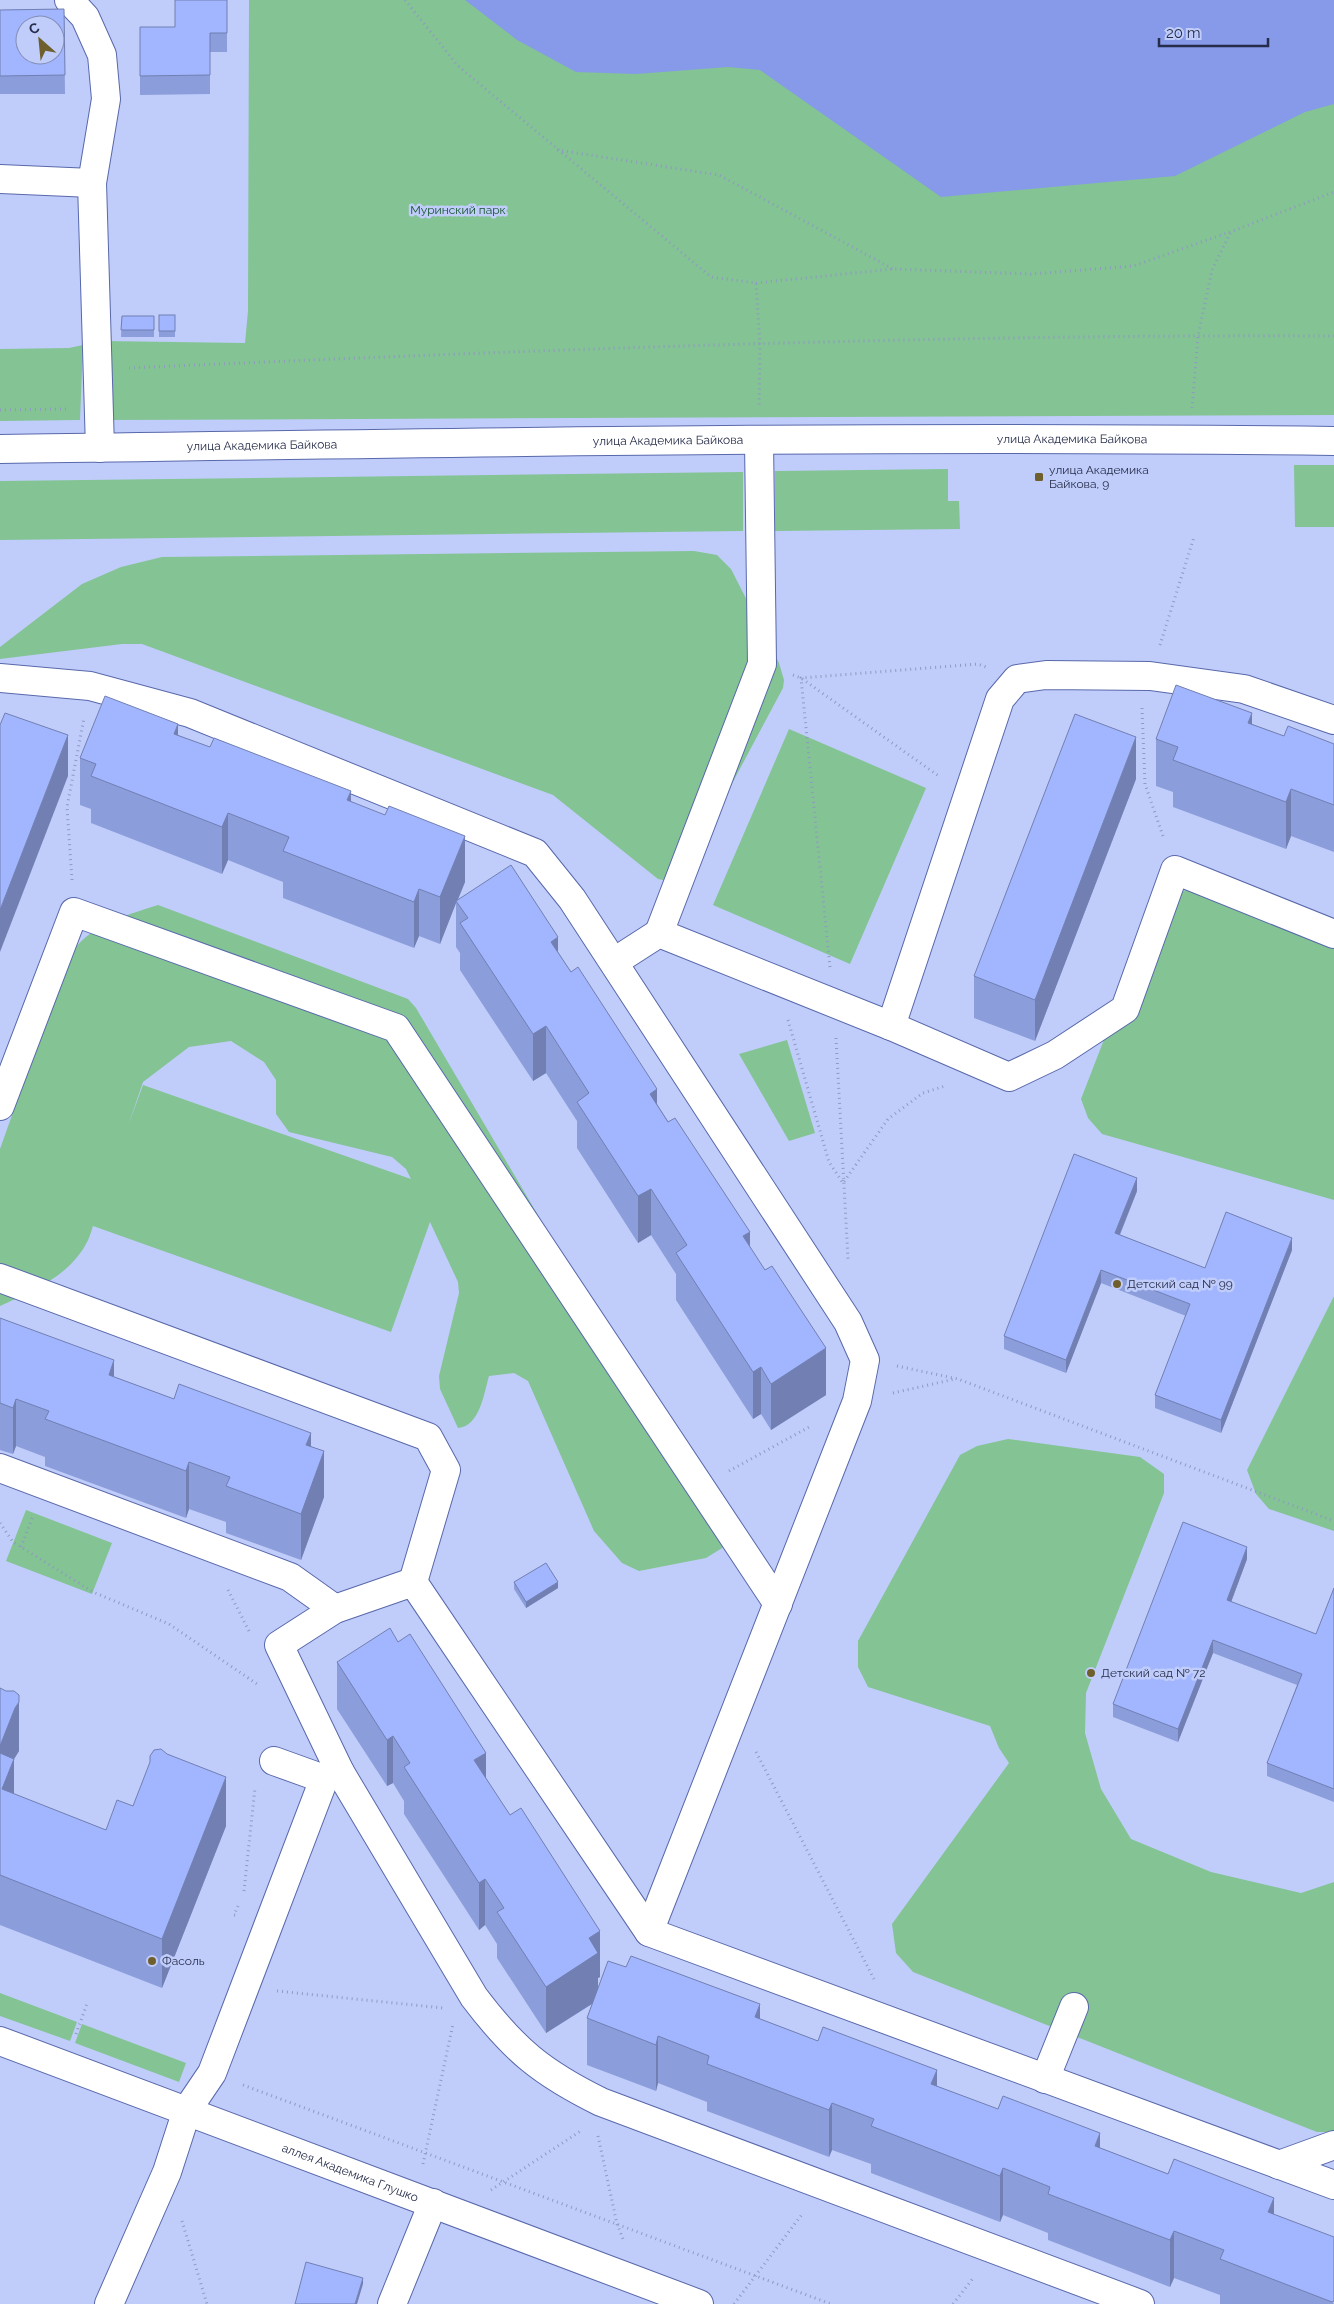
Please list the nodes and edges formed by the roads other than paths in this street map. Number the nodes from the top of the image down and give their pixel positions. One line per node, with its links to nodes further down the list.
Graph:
1 (69, 0): 3 (street)
2 (0, 179): 3 (street)
3 (92, 183): 6 (street)
4 (759, 441): 5 (street, улица Академика Байкова); 6 (street, улица Академика Байкова); 10 (street)
5 (1334, 441)
6 (100, 448): 7 (street, улица Академика Байкова)
7 (0, 449)
8 (0, 678): 12 (street)
9 (1334, 720): 13 (street)
10 (659, 933): 12 (street); 13 (street)
11 (1334, 934): 13 (street)
12 (614, 962): 18 (street)
13 (891, 1026)
14 (0, 1106): 18 (street)
15 (0, 1278): 17 (street)
16 (0, 1468): 19 (street)
17 (413, 1582): 19 (street); 22 (street)
18 (778, 1604): 22 (street)
19 (335, 1609): 21 (street)
20 (274, 1761): 21 (street)
21 (332, 1776): 26 (street); 34 (street)
22 (649, 1932): 25 (street)
23 (1074, 2007): 25 (street)
24 (0, 2041): 26 (street, аллея Академика Глушко)
25 (1046, 2079): 28 (street)
26 (187, 2110): 30 (street, аллея Академика Глушко); 31 (street)
27 (1334, 2145): 28 (street)
28 (1279, 2165): 29 (street)
29 (1334, 2185)
30 (436, 2204): 32 (street); 33 (street, аллея Академика Глушко)
31 (109, 2304)
32 (392, 2304)
33 (699, 2304)
34 (1140, 2304)

